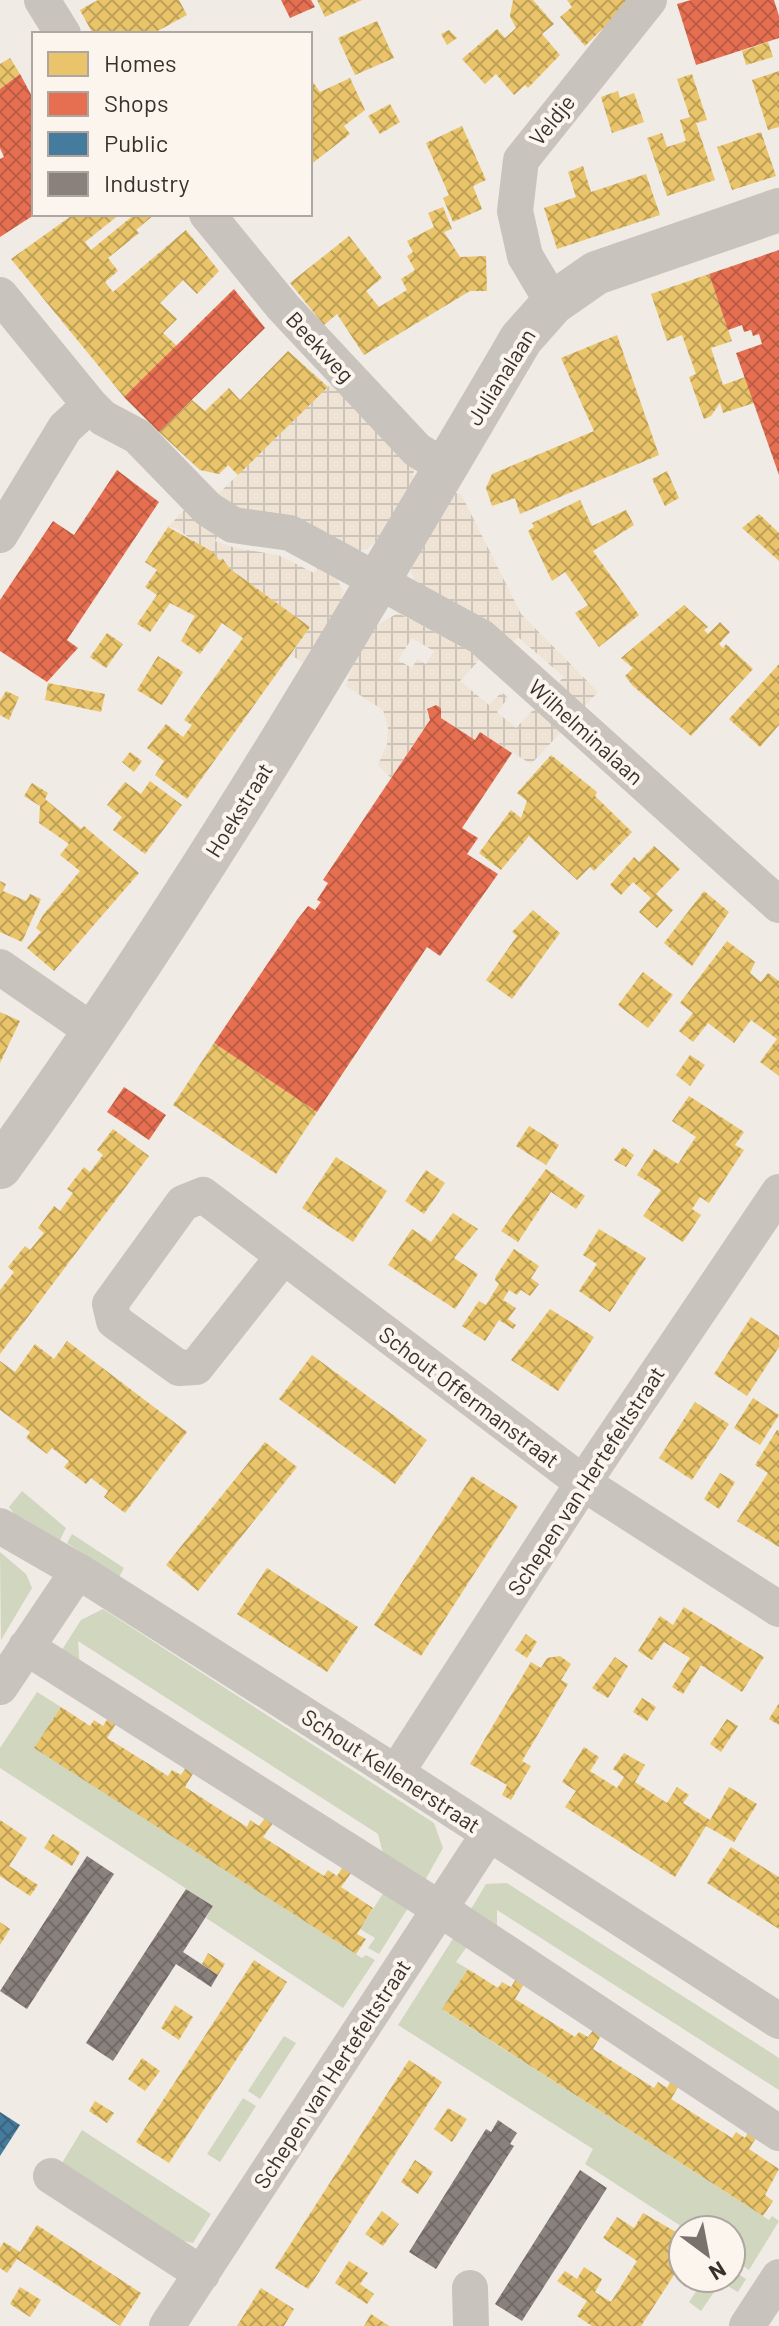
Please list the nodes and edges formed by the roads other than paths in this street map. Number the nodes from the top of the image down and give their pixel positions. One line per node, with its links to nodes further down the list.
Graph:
1 (42, 0): 3 (street)
2 (649, 0): 7 (street, Veldje)
3 (62, 32)
4 (779, 210): 7 (street, Julianalaan)
5 (209, 216): 9 (street, Beekweg)
6 (0, 295): 8 (street, Wilhelminalaan)
7 (553, 303): 9 (street, Julianalaan)
8 (90, 405): 10 (street); 11 (street, Wilhelminalaan)
9 (446, 468): 11 (street, Julianalaan)
10 (0, 535)
11 (377, 583): 12 (street, Wilhelminalaan); 14 (street, Hoekstraat)
12 (779, 905)
13 (0, 967): 14 (street)
14 (94, 1032): 15 (street, Hoekstraat)
15 (0, 1167)
16 (779, 1192): 18 (street, Schepen van Hertefeltstraat)
17 (283, 1257): 17 (street, Schout Offermanstraat); 18 (street, Schout Offermanstraat)
18 (583, 1483): 21 (street, Schout Offermanstraat); 24 (street, Schepen van Hertefeltstraat)
19 (0, 1526): 20 (street, Schout Kellenerstraat)
20 (78, 1571): 22 (street); 24 (street, Schout Kellenerstraat)
21 (779, 1609)
22 (26, 1647): 23 (street); 26 (street)
23 (0, 1687)
24 (396, 1773): 25 (street, Schout Kellenerstraat)
25 (488, 1835): 26 (street, Schepen van Hertefeltstraat); 27 (street, Schout Kellenerstraat)
26 (440, 1909): 28 (street); 30 (street, Schepen van Hertefeltstraat)
27 (779, 2021)
28 (779, 2133)
29 (51, 2176): 30 (street)
30 (202, 2274): 33 (street, Schepen van Hertefeltstraat)
31 (779, 2277): 35 (street)
32 (470, 2288): 34 (street)
33 (167, 2326)
34 (471, 2326)
35 (747, 2326)

